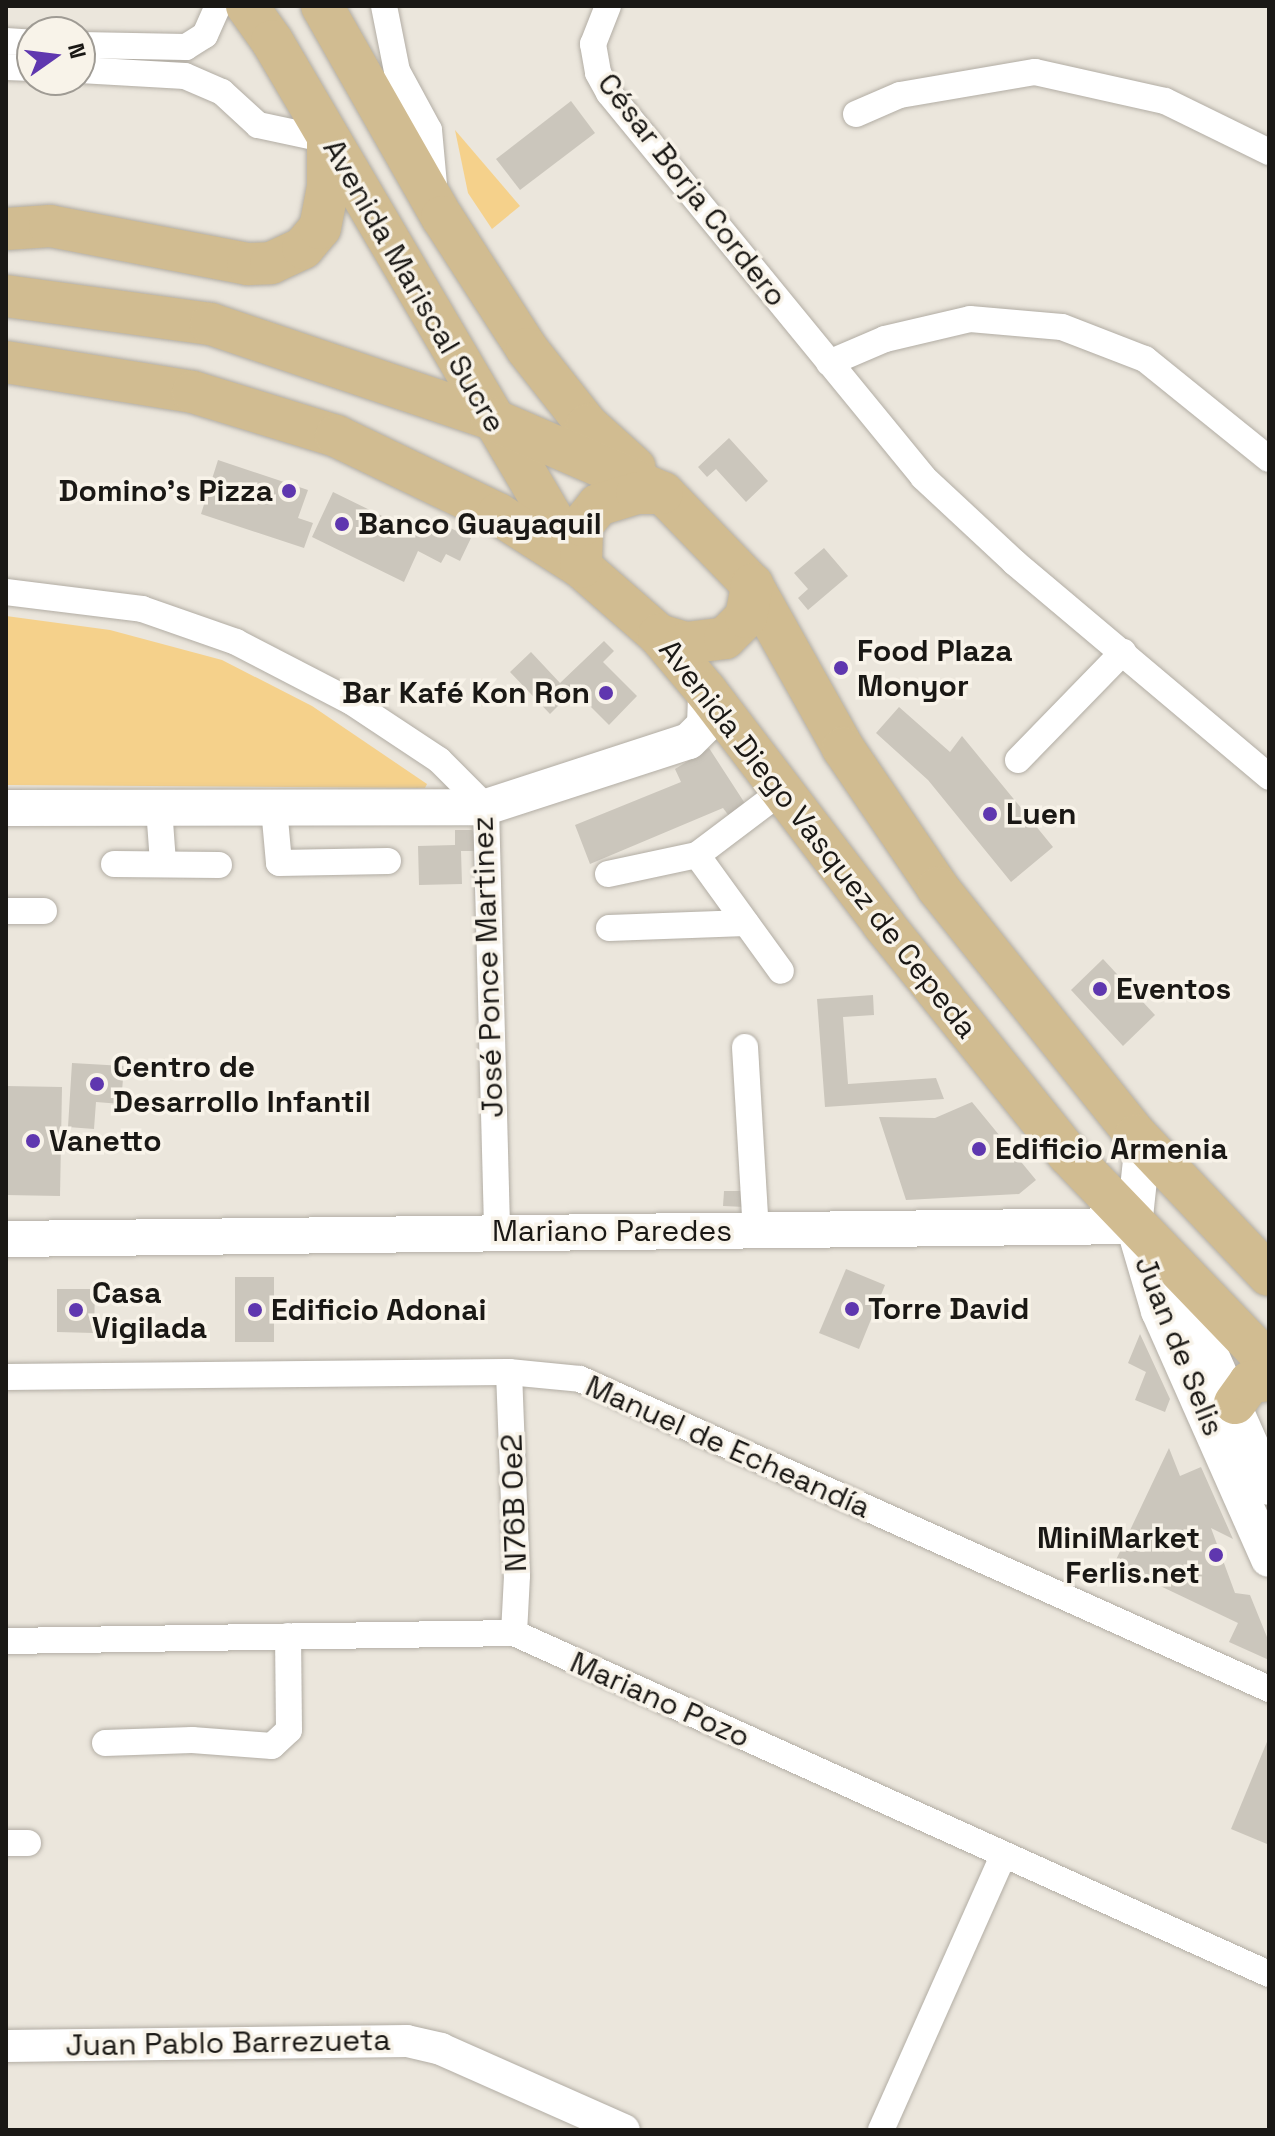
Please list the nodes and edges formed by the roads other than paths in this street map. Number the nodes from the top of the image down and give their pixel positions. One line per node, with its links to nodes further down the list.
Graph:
1 (218, 6): 6 (street)
2 (247, 6): 9 (main road, Avenida Mariscal Sucre)
3 (322, 6): 11 (main road, Avenida Mariscal Sucre)
4 (384, 6): 11 (street)
5 (608, 6): 15 (street, César Borja Cordero)
6 (96, 57)
7 (96, 59): 9 (street)
8 (856, 114): 10 (street)
9 (328, 140): 12 (main road); 16 (main road, Avenida Mariscal Sucre)
10 (1269, 152)
11 (434, 203): 18 (main road, Avenida Mariscal Sucre)
12 (6, 229)
13 (6, 296): 16 (main road)
14 (6, 362): 19 (main road, Avenida Diego Vasquez de Cepeda)
15 (829, 363): 17 (street); 23 (street, César Borja Cordero)
16 (492, 419): 18 (main road); 19 (main road, Avenida Mariscal Sucre)
17 (1269, 459)
18 (663, 493): 19 (main road); 20 (main road)
19 (581, 567): 22 (main road, Avenida Diego Vasquez de Cepeda)
20 (752, 585): 22 (main road); 44 (main road)
21 (6, 592): 28 (street, José Ponce Martinez)
22 (659, 635): 24 (main road, Avenida Diego Vasquez de Cepeda)
23 (1123, 652): 25 (street); 26 (street, César Borja Cordero)
24 (706, 691): 27 (main road, Avenida Diego Vasquez de Cepeda); 28 (main road)
25 (1018, 760)
26 (1269, 777)
27 (782, 791): 32 (street); 45 (main road, Avenida Diego Vasquez de Cepeda)
28 (486, 807): 31 (main road); 47 (street, José Ponce Martinez)
29 (6, 808): 30 (main road)
30 (159, 808): 31 (main road); 34 (street)
31 (274, 808): 33 (street)
32 (697, 855): 37 (street); 40 (street)
33 (388, 861)
34 (163, 862): 35 (street); 36 (street)
35 (114, 864)
36 (219, 865)
37 (608, 874)
38 (6, 911): 39 (street)
39 (44, 911)
40 (746, 923): 41 (street); 42 (street)
41 (609, 928)
42 (781, 971)
43 (745, 1047): 46 (street)
44 (1143, 1142): 45 (main road); 49 (main road)
45 (1134, 1226): 46 (main road, Mariano Paredes); 50 (main road, Avenida Diego Vasquez de Cepeda); 54 (main road, Juan de Selis); 56 (main road, Juan de Selis)
46 (756, 1230): 47 (main road, Mariano Paredes)
47 (497, 1232): 48 (main road, Mariano Paredes)
48 (6, 1239)
49 (1269, 1275)
50 (1269, 1363)
51 (509, 1372): 52 (street, Manuel de Echeandía); 57 (street, N76B Oe2); 60 (street, Manuel de Echeandía)
52 (6, 1377)
53 (1269, 1380): 54 (main road)
54 (1235, 1403): 55 (main road, Juan de Selis)
55 (1269, 1487)
56 (1268, 1556)
57 (514, 1633): 58 (street, Mariano Pozo); 62 (street, Mariano Pozo)
58 (288, 1636): 59 (street, Mariano Pozo); 61 (street)
59 (6, 1641)
60 (1269, 1689)
61 (105, 1743)
62 (1003, 1856): 63 (street, Mariano Pozo); 66 (street)
63 (1269, 1974)
64 (6, 2046): 65 (street, Juan Pablo Barrezueta)
65 (624, 2130)
66 (881, 2130)

